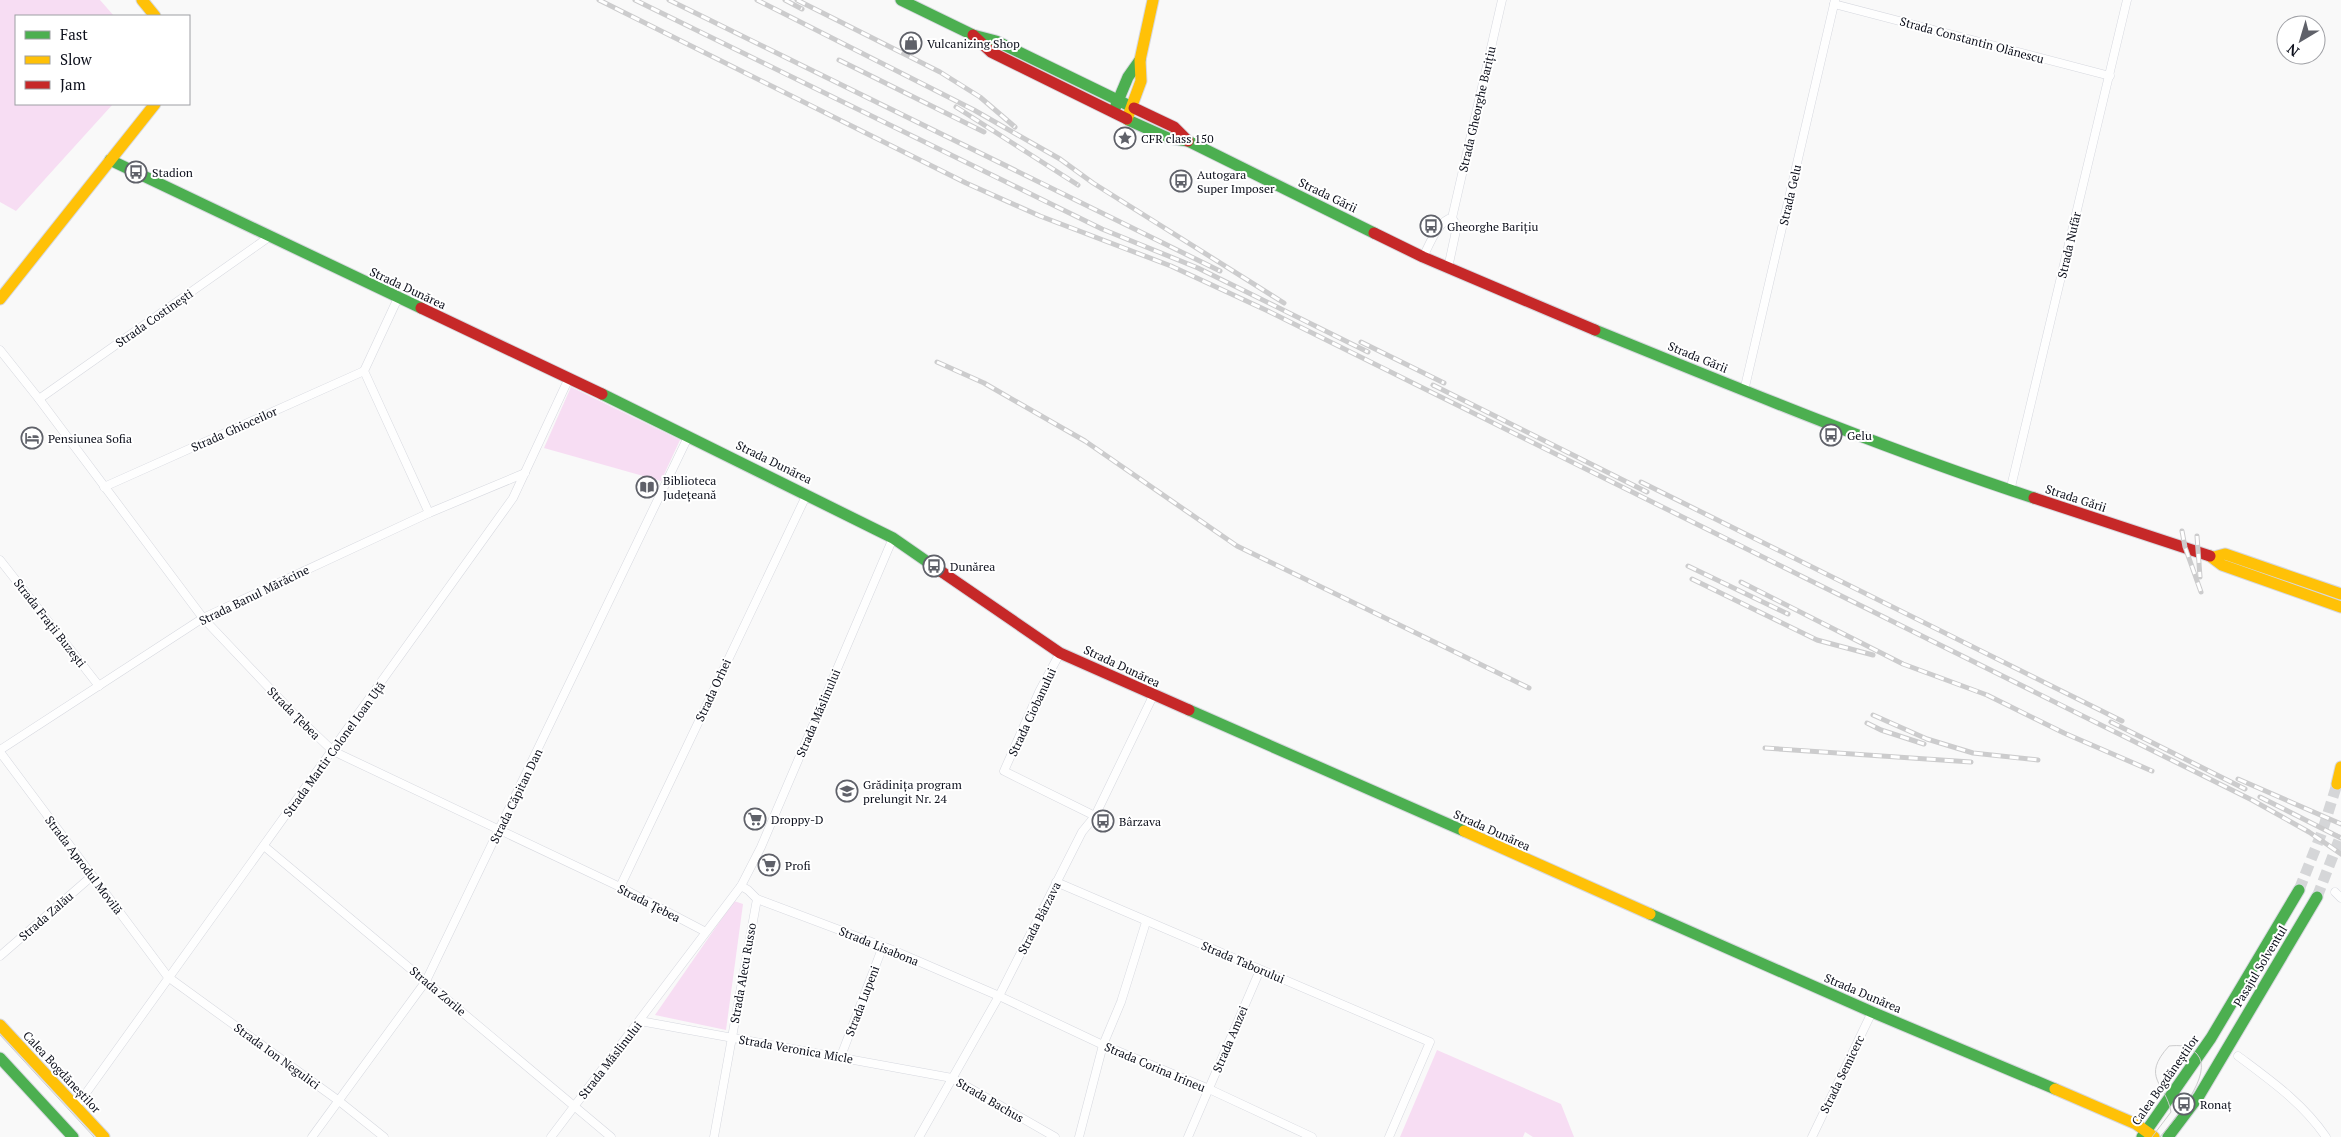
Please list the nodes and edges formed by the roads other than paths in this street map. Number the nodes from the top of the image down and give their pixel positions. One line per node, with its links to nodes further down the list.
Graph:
1 (142, 0): 7 (main road)
2 (901, 0): 8 (main road, Strada Gării)
3 (1154, 0): 9 (main road)
4 (1502, 0): 18 (street, Strada Gheorghe Barițiu)
5 (2128, 0): 10 (street, Strada Nufăr)
6 (1835, 2): 10 (street, Strada Constantin Olănescu); 27 (street, Strada Gelu)
7 (154, 15)
8 (973, 35): 11 (main road, Strada Gării); 14 (main road, Strada Gării)
9 (1140, 60): 11 (main road); 13 (main road)
10 (2110, 76): 32 (street, Strada Nufăr)
11 (1118, 100): 13 (main road, Strada Gării); 14 (main road)
12 (154, 105): 17 (main road)
13 (1134, 108): 15 (main road); 16 (main road, Strada Gării)
14 (1113, 112): 15 (main road, Strada Gării)
15 (1128, 120): 16 (main road, Strada Gării)
16 (1188, 141): 20 (main road, Strada Gării)
17 (110, 160): 19 (main road, Strada Dunărea); 23 (main road)
18 (1452, 218): 20 (street); 21 (street, Strada Gheorghe Barițiu)
19 (269, 237): 22 (main road, Strada Dunărea); 28 (street, Strada Costinești)
20 (1423, 257): 21 (main road, Strada Gării)
21 (1448, 268): 27 (main road, Strada Gării)
22 (398, 298): 25 (street); 26 (main road, Strada Dunărea)
23 (0, 299)
24 (0, 350): 28 (street, Strada Țebea)
25 (364, 371): 31 (street, Strada Ghioceilor); 34 (street)
26 (569, 378): 29 (main road, Strada Dunărea); 30 (street, Strada Martir Colonel Ioan Uță)
27 (1744, 391): 32 (main road, Strada Gării)
28 (39, 399): 31 (street, Strada Țebea)
29 (688, 437): 33 (main road, Strada Dunărea); 49 (street, Strada Căpitan Dan)
30 (525, 473): 34 (street, Strada Banul Mărăcine); 45 (street, Strada Martir Colonel Ioan Uță)
31 (104, 487): 40 (street, Strada Țebea)
32 (2010, 491): 36 (main road, Strada Gării)
33 (807, 494): 35 (main road, Strada Dunărea); 54 (street, Strada Orhei)
34 (429, 513): 40 (street, Strada Banul Mărăcine)
35 (893, 538): 41 (main road, Strada Dunărea); 53 (street, Strada Măslinului)
36 (2214, 557): 38 (main road, Strada Gării); 39 (main road, Strada Gării)
37 (0, 560): 42 (street, Strada Frații Buzești)
38 (2341, 594)
39 (2341, 608)
40 (203, 618): 42 (street, Strada Banul Mărăcine); 45 (street, Strada Țebea)
41 (1060, 653): 43 (main road, Strada Dunărea); 48 (street, Strada Ciobanului)
42 (99, 686): 44 (street, Strada Banul Mărăcine)
43 (1153, 696): 48 (street, Strada Bârzava); 66 (main road, Strada Dunărea)
44 (0, 751): 51 (street, Strada Aprodul Movilă)
45 (333, 751): 49 (street, Strada Țebea); 50 (street, Strada Martir Colonel Ioan Uță)
46 (2341, 768): 47 (main road)
47 (2337, 784)
48 (1095, 816): 52 (street, Strada Bârzava)
49 (500, 830): 54 (street, Strada Țebea); 64 (street, Strada Căpitan Dan)
50 (264, 846): 63 (street, Strada Martir Colonel Ioan Uță); 64 (street, Strada Zorile)
51 (92, 876): 61 (street, Strada Zalău); 63 (street, Strada Aprodul Movilă)
52 (1056, 882): 58 (street, Strada Taborului); 65 (street, Strada Bârzava)
53 (740, 886): 57 (street); 59 (street, Strada Măslinului)
54 (620, 887): 59 (street, Strada Țebea)
55 (2299, 890): 70 (main road, Pasajul Solventul)
56 (2317, 897): 96 (main road, Pasajul Solventul)
57 (757, 899): 60 (street, Strada Lisabona); 69 (street, Strada Alecu Russo)
58 (1146, 922): 62 (street, Strada Taborului); 71 (street)
59 (704, 932): 67 (street, Strada Măslinului)
60 (883, 946): 65 (street, Strada Lisabona); 72 (street, Strada Lupeni)
61 (0, 956)
62 (1260, 970): 76 (street, Strada Amzei); 94 (street, Strada Taborului)
63 (168, 977): 77 (street, Strada Ion Negulici); 79 (street, Strada Martir Colonel Ioan Uță)
64 (426, 980): 77 (street, Strada Căpitan Dan); 78 (street, Strada Zorile)
65 (999, 996): 71 (street, Strada Corina Irineu); 75 (street, Strada Bârzava)
66 (1872, 1012): 81 (main road, Strada Dunărea); 95 (street, Strada Semicerc)
67 (640, 1021): 69 (street, Strada Veronica Micle); 78 (street, Strada Măslinului)
68 (0, 1025): 79 (main road, Calea Bogdăneștilor)
69 (732, 1038): 72 (street, Strada Veronica Micle); 88 (street, Strada Alecu Russo)
70 (2211, 1038): 81 (main road, Calea Bogdăneștilor)
71 (1103, 1045): 76 (street, Strada Corina Irineu); 91 (street)
72 (841, 1056): 75 (street, Strada Veronica Micle)
73 (2238, 1056): 97 (street)
74 (0, 1058): 82 (main road)
75 (952, 1078): 89 (street, Strada Bârzava); 90 (street, Strada Bachus)
76 (1209, 1089): 80 (street, Strada Corina Irineu); 92 (street, Strada Amzei)
77 (339, 1101): 84 (street, Strada Căpitan Dan); 85 (street, Strada Ion Negulici)
78 (574, 1106): 86 (street, Strada Măslinului); 87 (street, Strada Zorile)
79 (76, 1107): 83 (main road, Calea Bogdăneștilor)
80 (1300, 1135): 93 (street, Strada Corina Irineu)
81 (2147, 1135)
82 (74, 1137)
83 (104, 1137)
84 (312, 1137)
85 (384, 1137)
86 (551, 1137)
87 (611, 1137)
88 (714, 1137)
89 (919, 1137)
90 (1055, 1137)
91 (1079, 1137)
92 (1188, 1137)
93 (1312, 1137)
94 (1389, 1137)
95 (1812, 1137)
96 (2168, 1137)
97 (2326, 1137)

